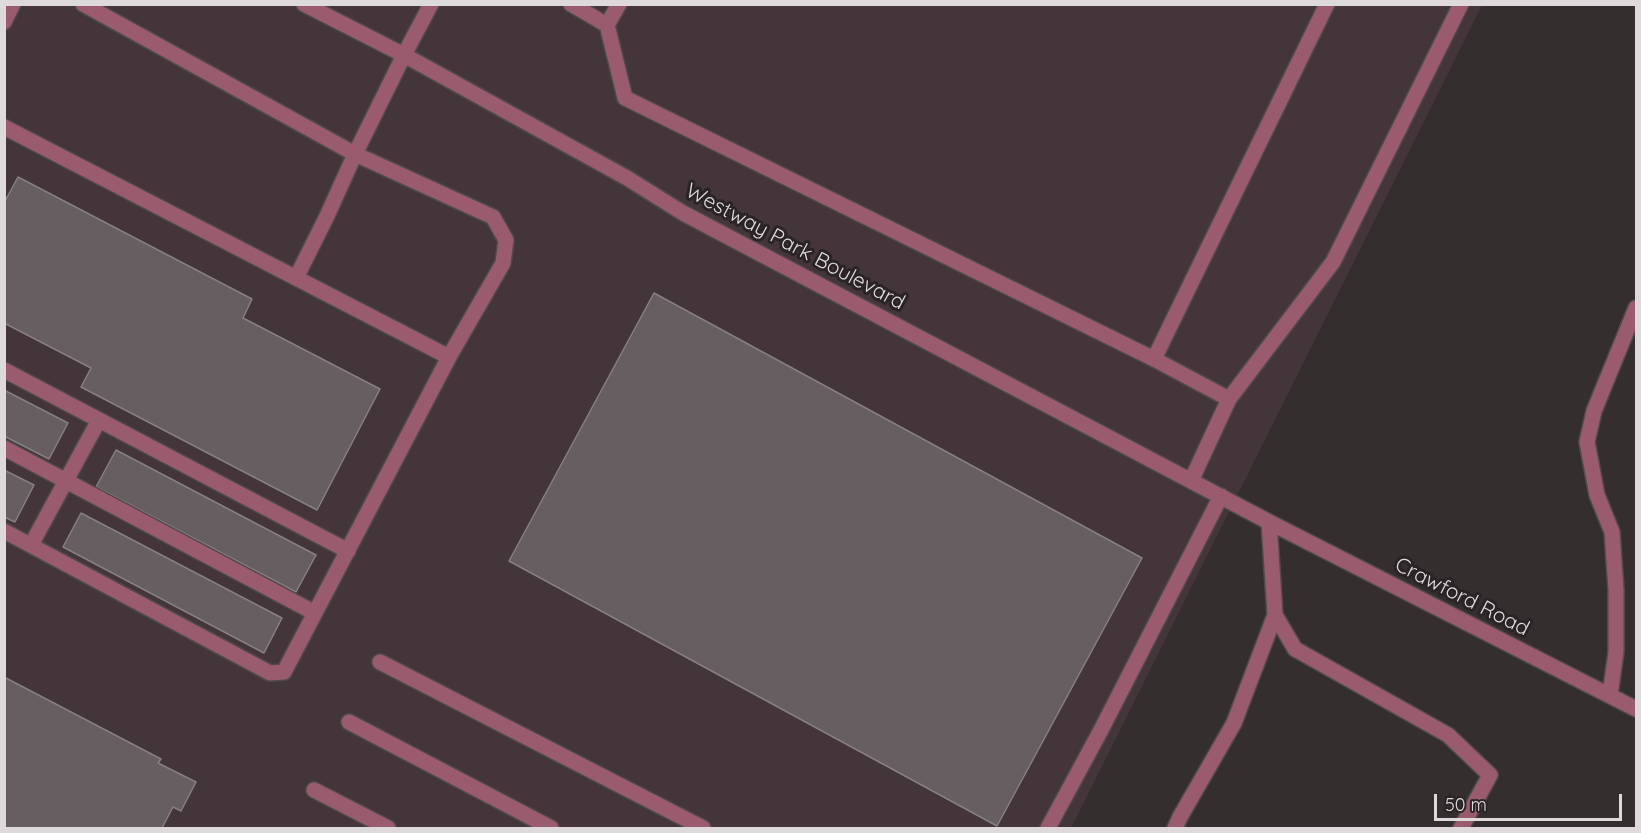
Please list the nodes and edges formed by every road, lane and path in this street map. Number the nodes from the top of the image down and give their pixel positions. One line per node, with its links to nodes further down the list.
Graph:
1 (13, 4): 9 (street)
2 (83, 4): 13 (street)
3 (304, 4): 11 (street, Westway Park Boulevard)
4 (431, 4): 11 (street)
5 (571, 4): 10 (street)
6 (619, 4): 10 (street)
7 (1327, 4): 17 (street)
8 (1461, 4): 19 (street)
9 (4, 22)
10 (607, 25): 17 (street)
11 (404, 55): 13 (street); 23 (street, Westway Park Boulevard)
12 (4, 127): 14 (street)
13 (355, 154): 14 (street); 16 (street)
14 (296, 278): 16 (street)
15 (1636, 308): 32 (street)
16 (449, 357): 28 (street)
17 (1154, 359): 19 (street)
18 (4, 370): 20 (street)
19 (1229, 399): 23 (street)
20 (99, 420): 22 (street); 28 (street)
21 (4, 448): 22 (street)
22 (65, 480): 27 (street); 29 (street)
23 (1191, 481): 24 (street, Westway Park Boulevard)
24 (1221, 496): 25 (street, Westway Park Boulevard); 39 (street)
25 (1269, 522): 30 (street); 32 (street, Crawford Road)
26 (4, 531): 27 (street)
27 (31, 545): 29 (street)
28 (348, 551): 29 (street)
29 (315, 613)
30 (1275, 615): 40 (street); 41 (street)
31 (380, 662): 38 (street)
32 (1610, 695): 33 (street, Crawford Road)
33 (1636, 709)
34 (349, 722): 37 (street)
35 (314, 790): 36 (street)
36 (388, 828)
37 (551, 828)
38 (703, 828)
39 (1048, 828)
40 (1176, 828)
41 (1461, 828)

